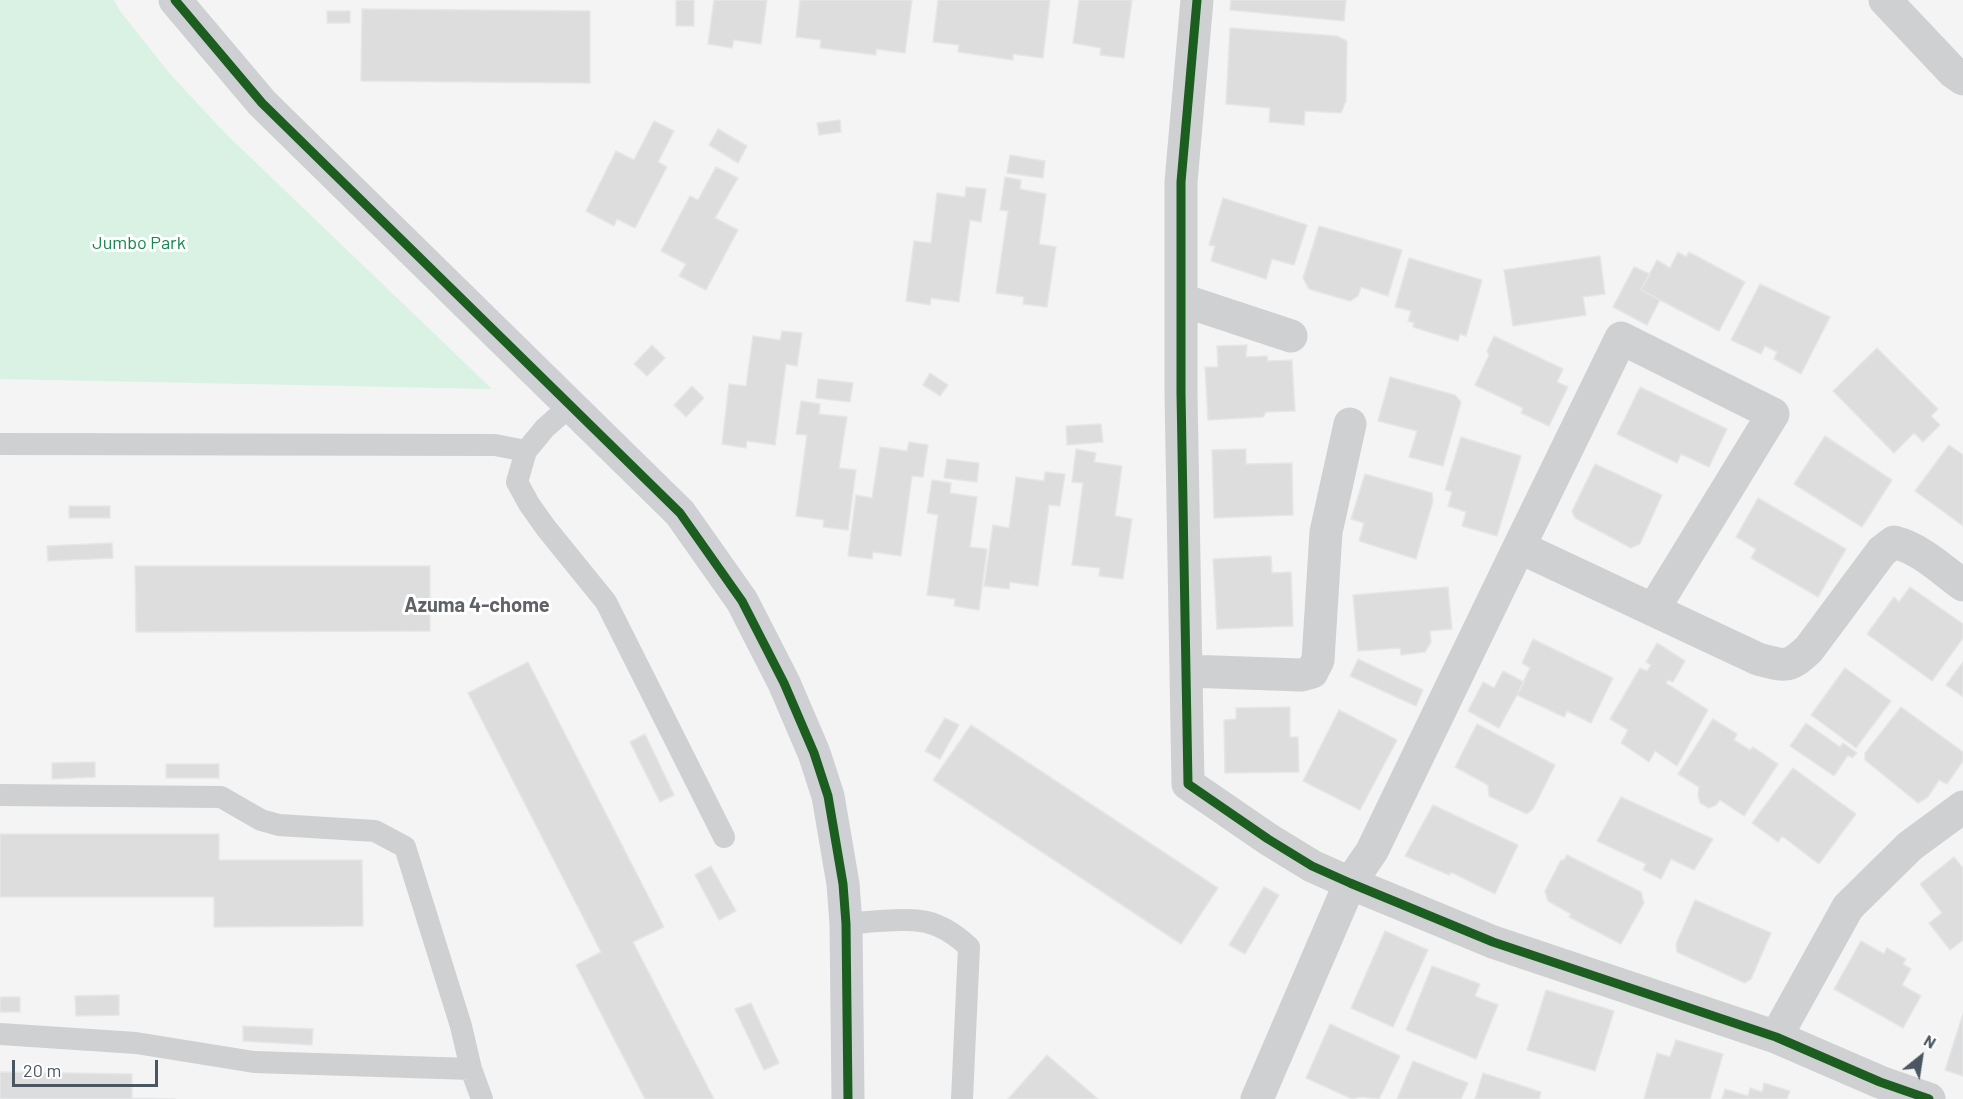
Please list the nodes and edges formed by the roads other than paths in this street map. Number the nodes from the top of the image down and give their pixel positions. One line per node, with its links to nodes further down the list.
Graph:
1 (175, 0): 7 (street)
2 (1197, 0): 5 (street)
3 (1885, 0): 4 (street)
4 (1963, 79)
5 (1182, 300): 6 (street); 14 (street)
6 (1291, 336)
7 (570, 406): 10 (lane); 19 (street)
8 (1350, 424): 14 (street)
9 (0, 444): 10 (lane)
10 (526, 451): 17 (lane)
11 (1519, 547): 13 (street); 13 (street); 18 (street)
12 (1963, 585): 13 (street)
13 (1653, 610)
14 (1187, 671): 18 (street)
15 (0, 795): 22 (lane)
16 (1963, 807): 21 (street)
17 (724, 837)
18 (1350, 883): 21 (street); 26 (street)
19 (846, 924): 24 (street); 25 (lane)
20 (0, 1034): 22 (lane)
21 (1776, 1037): 27 (street)
22 (471, 1070): 23 (lane)
23 (482, 1099)
24 (848, 1099)
25 (962, 1099)
26 (1257, 1099)
27 (1929, 1099)

